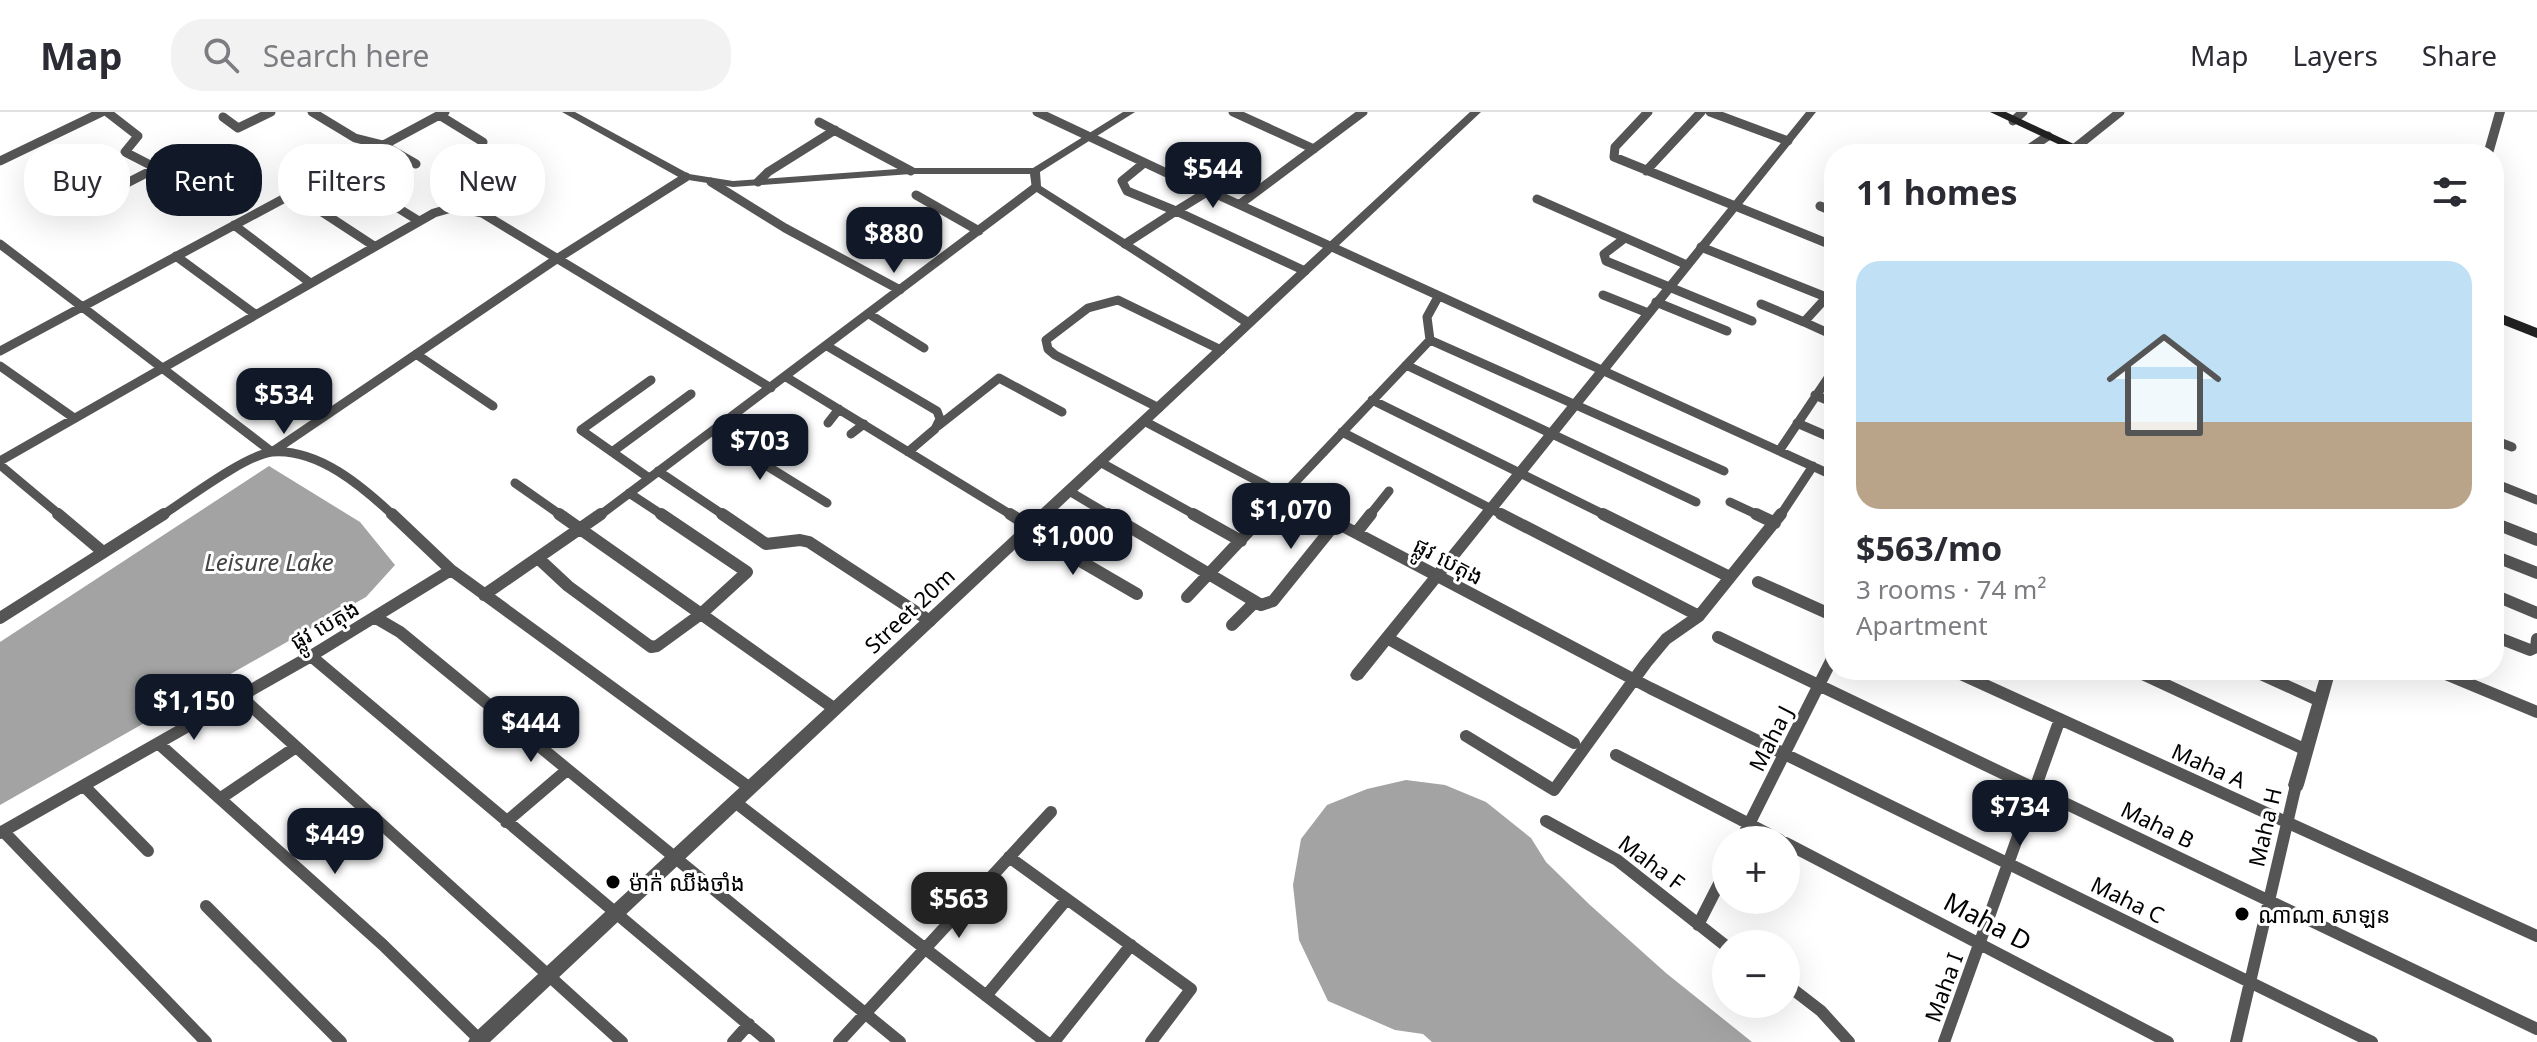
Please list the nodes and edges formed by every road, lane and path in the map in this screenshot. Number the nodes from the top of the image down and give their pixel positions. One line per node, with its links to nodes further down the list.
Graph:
1 (105, 112): 33 (street); 34 (street)
2 (271, 112): 19 (street)
3 (312, 112): 26 (street)
4 (567, 112): 39 (street)
5 (1037, 112): 23 (street)
6 (1130, 112): 23 (street)
7 (1233, 112): 32 (street)
8 (1363, 112): 32 (street)
9 (1476, 112): 63 (street, Street 20m)
10 (1648, 112): 38 (street)
11 (1701, 112): 38 (street)
12 (1710, 112): 24 (street)
13 (1811, 112): 24 (street)
14 (1996, 112): 18 (main road)
15 (2120, 112): 30 (street)
16 (2500, 112): 31 (street)
17 (442, 114): 25 (street); 27 (street)
18 (2018, 116): 22 (main road)
19 (223, 117)
20 (819, 122): 21 (street)
21 (835, 130): 36 (street); 41 (street)
22 (2048, 136): 28 (street); 29 (main road)
23 (1090, 138): 35 (street); 37 (street)
24 (1788, 141): 49 (street)
25 (483, 142)
26 (379, 144)
27 (385, 144)
28 (2036, 144)
29 (2066, 144)
30 (2080, 144)
31 (2491, 144)
32 (1314, 149): 47 (street)
33 (0, 161)
34 (146, 163)
35 (1144, 163): 43 (street); 51 (street)
36 (911, 171): 37 (street); 41 (street)
37 (1035, 171): 42 (street)
38 (1646, 171): 49 (street)
39 (686, 177): 40 (street); 65 (street)
40 (711, 182): 41 (street); 70 (street)
41 (758, 182)
42 (1036, 187): 56 (street); 60 (street)
43 (1207, 192): 47 (street); 51 (street)
44 (916, 195): 56 (street)
45 (1537, 199): 57 (street)
46 (278, 201): 55 (street)
47 (1240, 204): 63 (street)
48 (1820, 206): 50 (street)
49 (1733, 207): 58 (street); 62 (street)
50 (1824, 208)
51 (1176, 211): 60 (street); 67 (street)
52 (328, 216): 61 (street)
53 (411, 216): 54 (street)
54 (419, 221): 61 (street); 65 (street)
55 (234, 225): 64 (street); 68 (street)
56 (979, 231): 70 (street)
57 (1625, 238): 66 (street); 69 (street)
58 (1824, 242)
59 (0, 244): 76 (street)
60 (1125, 244): 83 (street)
61 (374, 246): 68 (street)
62 (1701, 247): 66 (street); 71 (street)
63 (1330, 248): 67 (street, Street 20m); 73 (street)
64 (176, 256): 76 (street); 78 (street)
65 (555, 260): 92 (street); 100 (street)
66 (1687, 265): 69 (street)
67 (1305, 271): 83 (street, Street 20m)
68 (309, 282): 78 (street)
69 (1669, 286): 77 (street); 81 (street)
70 (900, 290): 79 (street)
71 (1824, 291)
72 (1603, 295): 77 (street)
73 (1438, 297): 87 (street); 96 (street)
74 (1824, 300): 82 (street)
75 (1761, 304): 82 (street)
76 (81, 307): 91 (street); 95 (street)
77 (1652, 308): 84 (street); 96 (street)
78 (255, 314): 95 (street)
79 (869, 314): 88 (street); 89 (street)
80 (2504, 320): 86 (main road)
81 (1752, 321)
82 (1804, 322): 85 (street)
83 (1249, 323): 90 (street, Street 20m)
84 (1727, 331)
85 (1824, 331)
86 (2537, 333)
87 (1430, 340): 93 (street); 105 (street)
88 (827, 346): 97 (street); 115 (street)
89 (924, 348)
90 (1221, 350): 107 (street, Street 20m); 107 (street)
91 (0, 351)
92 (416, 354): 106 (street); 124 (street)
93 (1406, 365): 104 (street); 118 (street)
94 (0, 366): 110 (street)
95 (160, 369): 110 (street); 124 (street)
96 (1601, 370): 105 (street); 123 (street)
97 (786, 377): 100 (street); 108 (street)
98 (651, 380): 125 (street)
99 (1824, 383): 102 (street)
100 (771, 388): 116 (street)
101 (691, 394): 125 (street)
102 (1815, 395): 103 (street); 113 (street)
103 (1824, 399)
104 (1372, 400): 117 (street); 132 (street)
105 (1574, 403): 118 (street); 130 (street)
106 (493, 406)
107 (1159, 408): 111 (street, Street 20m)
108 (839, 409): 112 (street); 114 (street)
109 (1062, 412): 115 (street)
110 (74, 418): 128 (street)
111 (1144, 421): 127 (street, Street 20m); 139 (street, ផ្លូវ បេតុង)
112 (828, 423)
113 (1797, 423): 120 (street); 123 (street)
114 (864, 424): 119 (street); 126 (street)
115 (935, 429): 126 (street)
116 (712, 432): 133 (street); 143 (street)
117 (1342, 432): 139 (street); 144 (street)
118 (1550, 433): 132 (street); 141 (street)
119 (851, 434)
120 (1824, 435)
121 (2504, 444): 122 (street)
122 (2512, 447)
123 (1779, 451): 129 (street)
124 (272, 452): 153 (street); 156 (street)
125 (612, 452): 133 (street)
126 (908, 452): 149 (street)
127 (1100, 462): 136 (street, Street 20m); 152 (street)
128 (0, 463): 153 (street)
129 (1813, 466): 131 (street); 146 (street)
130 (1724, 471)
131 (1824, 471)
132 (1519, 472): 144 (street); 160 (street)
133 (654, 475): 138 (street); 173 (street)
134 (515, 483): 148 (street)
135 (2504, 487): 140 (street)
136 (1069, 491): 149 (street, Street 20m); 157 (street)
137 (1389, 491): 150 (street)
138 (629, 493): 148 (street); 169 (street)
139 (1283, 495): 145 (street, ផ្លូវ បេតុង); 152 (street)
140 (2537, 500)
141 (1696, 502)
142 (1730, 502): 146 (street)
143 (827, 503)
144 (1490, 507): 159 (street); 170 (street)
145 (1336, 523): 150 (street, ផ្លូវ បេតុង); 166 (street)
146 (1775, 523): 160 (street)
147 (2504, 527): 151 (street)
148 (583, 528): 154 (street); 169 (street)
149 (1029, 528): 162 (street); 173 (street, Street 20m)
150 (1356, 533): 159 (street, ផ្លូវ បេតុង)
151 (2537, 540)
152 (1241, 541): 157 (street)
153 (103, 552): 171 (street)
154 (539, 559): 163 (street); 169 (street)
155 (2504, 560): 158 (street)
156 (451, 570): 163 (street); 172 (street, ផ្លូវ បេតុង)
157 (1209, 573): 164 (street); 166 (street)
158 (2537, 573)
159 (1436, 575): 176 (street); 187 (street, ផ្លូវ បេតុង)
160 (1730, 577): 170 (street)
161 (1758, 582): 167 (street)
162 (1137, 594)
163 (484, 595): 206 (street)
164 (1187, 597)
165 (2504, 599): 168 (street)
166 (1255, 602): 174 (street)
167 (1824, 612)
168 (2537, 613)
169 (701, 614): 192 (street)
170 (1699, 616): 187 (street)
171 (0, 618)
172 (376, 618): 179 (street, ផ្លូវ បេតុង); 202 (street)
173 (930, 621): 192 (street, Street 20m)
174 (1232, 625)
175 (1718, 637): 188 (street, Maha B)
176 (1387, 638): 180 (street); 197 (street)
177 (2504, 639): 178 (street)
178 (2535, 648)
179 (311, 656): 190 (street, ផ្លូវ បេតុង); 212 (street)
180 (1357, 675)
181 (1824, 675): 188 (street, Maha J)
182 (1974, 680): 194 (street, Maha A)
183 (2156, 680): 199 (street)
184 (2274, 680): 191 (street)
185 (2326, 680): 191 (street, Maha H)
186 (2460, 680): 193 (street)
187 (1636, 681): 189 (street, ផ្លូវ បេតុង); 195 (street)
188 (1819, 685): 201 (street, Maha J); 205 (street, Maha B)
189 (1650, 688): 201 (street, Maha C)
190 (239, 695): 196 (street, ផ្លូវ បេតុង); 198 (street)
191 (2320, 701): 199 (street, Maha H)
192 (835, 709): 206 (street, Street 20m)
193 (2537, 712)
194 (2060, 719): 205 (street, Maha I); 211 (street, Maha A)
195 (1466, 736)
196 (158, 743): 204 (street, ផ្លូវ បេតុង); 207 (street)
197 (1574, 743)
198 (296, 747): 207 (street); 232 (street)
199 (2306, 750): 203 (street, Maha H)
200 (1616, 755): 213 (street)
201 (1784, 755): 213 (street, Maha J); 220 (street, Maha C)
202 (567, 770): 212 (street); 219 (street)
203 (2296, 785): 211 (street, Maha H)
204 (84, 786): 215 (street, ផ្លូវ បេតុង); 217 (street)
205 (2036, 787): 220 (street, Maha I); 223 (street, Maha B)
206 (750, 788): 208 (street, Street 20m)
207 (221, 798): 239 (street)
208 (735, 802): 219 (street, Street 20m); 231 (street)
209 (1051, 812): 218 (street)
210 (1546, 821): 226 (street, Maha F)
211 (2286, 821): 223 (street, Maha H); 228 (street, Maha A)
212 (506, 822): 225 (street)
213 (1749, 824): 214 (street)
214 (1753, 826)
215 (1, 832): 240 (street)
216 (1800, 850): 229 (street, Maha D)
217 (148, 851)
218 (1009, 857): 222 (street); 231 (street)
219 (674, 859): 225 (street, Street 20m); 236 (street)
220 (2008, 863): 229 (street, Maha I); 233 (street, Maha C)
221 (1712, 898): 226 (street)
222 (1067, 899): 230 (street); 235 (street)
223 (2270, 900): 233 (street, Maha H); 238 (street, Maha B)
224 (206, 906): 241 (street)
225 (616, 913): 232 (street, Street 20m); 237 (street)
226 (1698, 925): 227 (street, Maha F)
227 (1712, 936)
228 (2537, 936)
229 (1979, 944): 251 (street, Maha I); 252 (street, Maha D)
230 (1131, 945): 248 (street); 249 (street)
231 (925, 949): 235 (street); 236 (street)
232 (548, 976): 239 (street, Street 20m); 242 (street)
233 (2250, 982): 253 (street, Maha H); 254 (street, Maha C)
234 (1800, 995): 250 (street)
235 (986, 996): 247 (street)
236 (865, 1014): 245 (street); 246 (street)
237 (749, 1024): 243 (street); 244 (street)
238 (2537, 1029)
239 (480, 1041)
240 (206, 1042)
241 (341, 1042)
242 (622, 1042)
243 (733, 1042)
244 (769, 1042)
245 (839, 1042)
246 (900, 1042)
247 (1046, 1042)
248 (1054, 1042)
249 (1151, 1042)
250 (1849, 1042)
251 (1944, 1042)
252 (2168, 1042)
253 (2236, 1042)
254 (2372, 1042)

